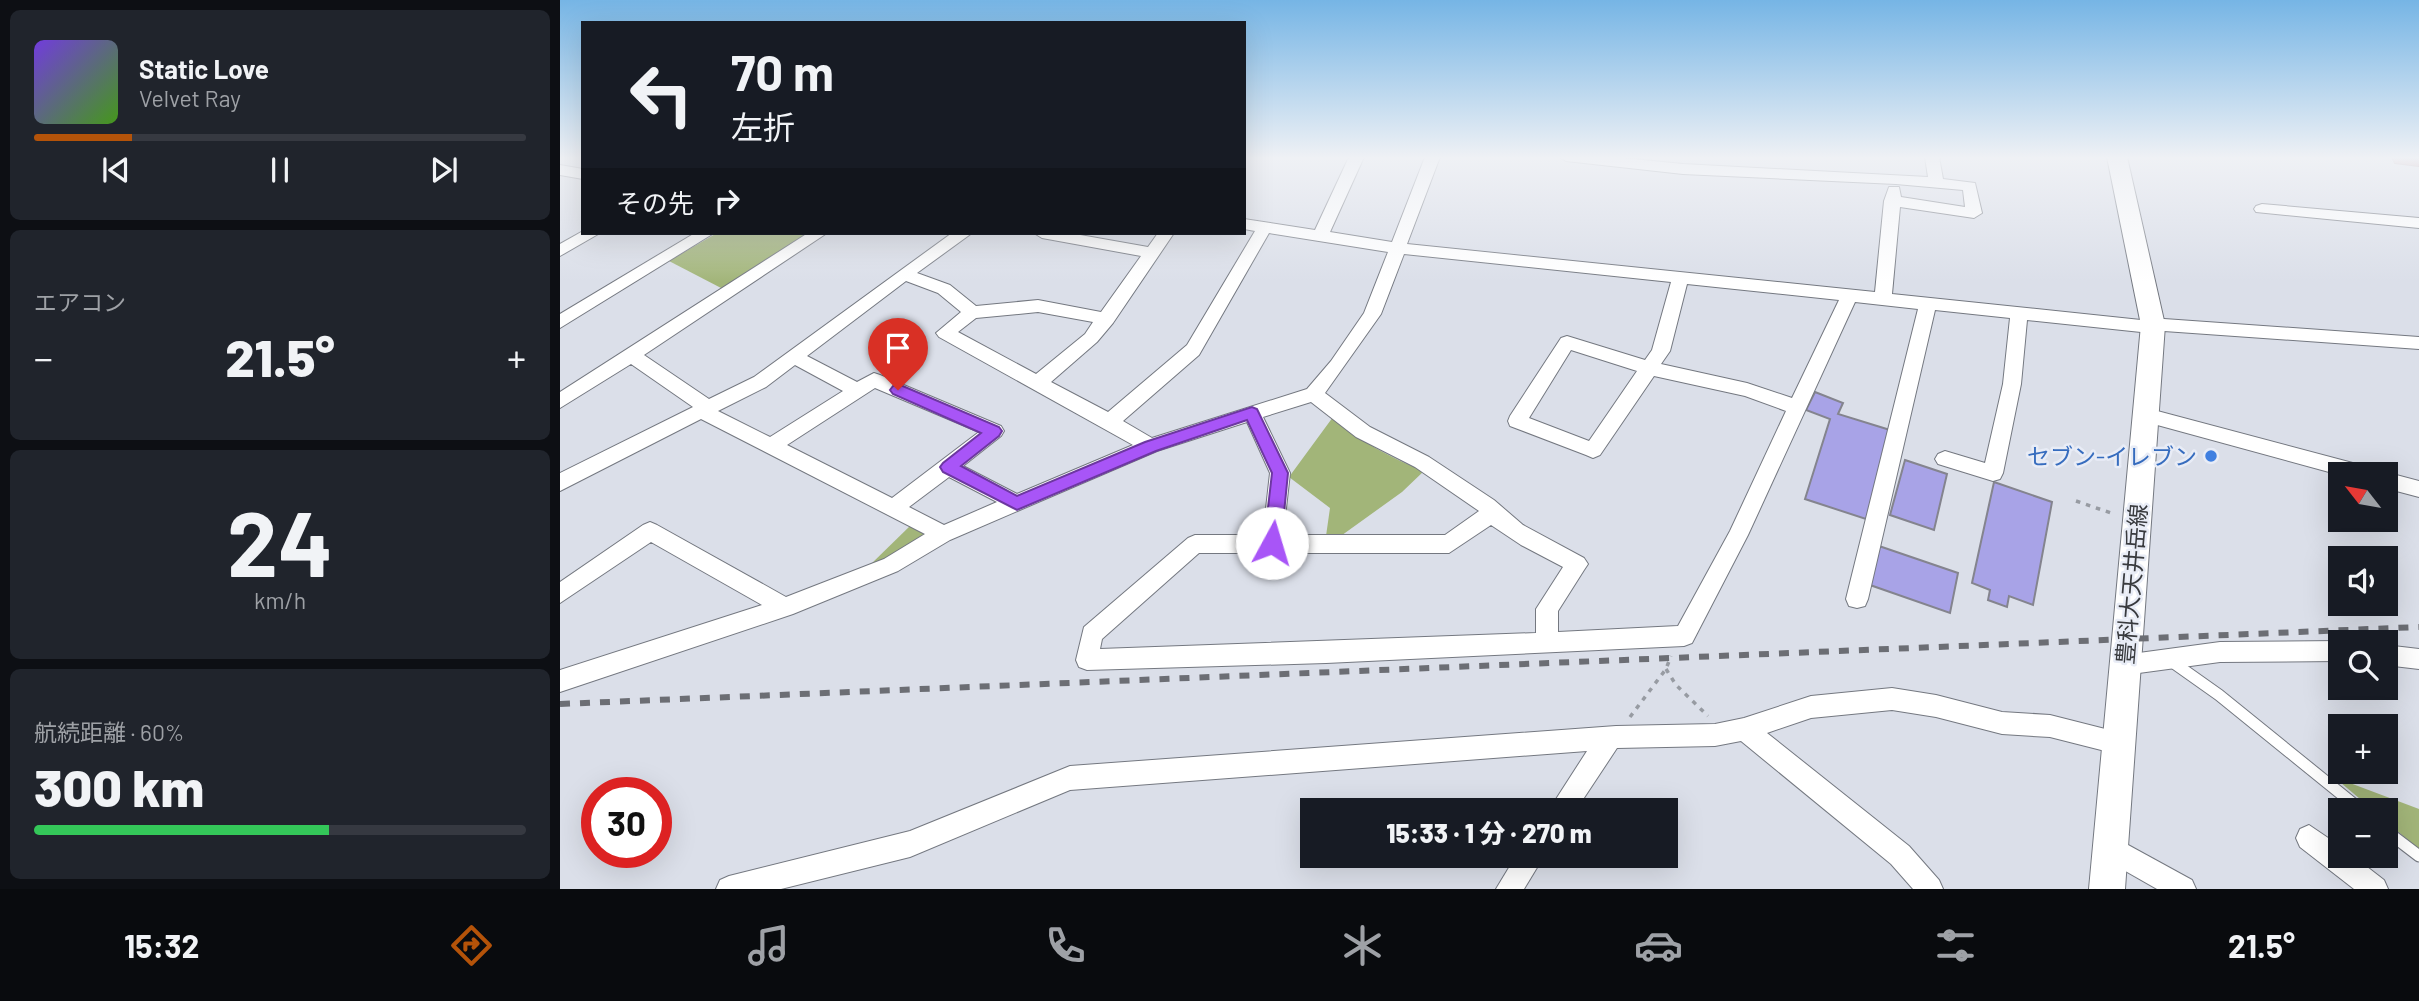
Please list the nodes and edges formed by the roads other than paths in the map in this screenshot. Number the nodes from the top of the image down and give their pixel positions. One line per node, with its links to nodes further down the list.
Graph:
1 (1338, 198): 16 (street)
2 (1417, 198): 18 (street)
3 (1971, 198): 5 (street)
4 (2126, 198): 29 (main road, 豊科大天井岳線)
5 (1892, 201): 23 (street)
6 (2262, 209): 7 (street)
7 (2419, 223)
8 (1246, 224): 9 (street)
9 (1265, 227): 16 (street); 42 (street)
10 (588, 235): 17 (street)
11 (703, 235): 28 (street)
12 (816, 235): 31 (street)
13 (960, 235): 20 (street)
14 (1053, 235): 19 (street)
15 (1165, 235): 19 (street)
16 (1321, 235): 18 (street)
17 (565, 245)
18 (1398, 248): 21 (street); 36 (street)
19 (1152, 253): 27 (street)
20 (904, 275): 25 (street); 32 (street)
21 (1681, 277): 22 (street); 33 (street)
22 (1849, 296): 23 (street); 38 (street)
23 (1883, 299): 24 (street)
24 (1928, 304): 26 (street); 57 (street)
25 (972, 312): 27 (street); 34 (street)
26 (2019, 314): 29 (street); 45 (street)
27 (1107, 319): 34 (street)
28 (560, 322)
29 (2153, 325): 30 (street); 41 (main road, 豊科大天井岳線)
30 (2419, 343)
31 (631, 355): 37 (street); 39 (street)
32 (796, 358): 35 (street); 39 (street)
33 (1648, 368): 33 (street); 38 (street)
34 (1036, 384): 42 (street)
35 (858, 390): 43 (street); 47 (street)
36 (1314, 394): 40 (street); 53 (street)
37 (560, 401)
38 (1799, 408): 59 (street)
39 (702, 411): 43 (street); 48 (street)
40 (1252, 413): 44 (street); 55 (street)
41 (2146, 415): 46 (street); 64 (main road, 豊科大天井岳線)
42 (1110, 421): 44 (street)
43 (772, 445): 52 (street)
44 (1150, 446): 51 (street)
45 (1945, 459)
46 (2328, 464)
47 (948, 467): 51 (street); 52 (street)
48 (560, 483)
49 (2398, 483): 50 (street)
50 (2419, 489)
51 (1017, 503): 54 (street)
52 (894, 508): 54 (street)
53 (1492, 513): 55 (street); 59 (street)
54 (943, 534): 58 (street)
55 (1272, 543): 59 (street)
56 (560, 594): 58 (street)
57 (1857, 599)
58 (785, 607): 65 (street)
59 (1547, 641)
60 (2328, 651): 62 (street)
61 (2398, 658): 63 (street)
62 (2167, 659): 64 (street); 70 (lane)
63 (2419, 663)
64 (2124, 665): 68 (main road, 豊科大天井岳線)
65 (560, 681)
66 (1735, 731): 67 (street); 68 (street); 78 (street)
67 (1613, 737): 69 (street); 76 (street)
68 (2117, 743): 73 (main road, 豊科大天井岳線)
69 (1570, 798)
70 (2346, 798)
71 (2309, 838): 81 (street)
72 (2398, 840): 74 (lane)
73 (2108, 847): 79 (main road, 豊科大天井岳線); 80 (street)
74 (2419, 856)
75 (1523, 868): 77 (street)
76 (729, 889)
77 (1509, 889)
78 (1930, 889)
79 (2107, 889)
80 (2183, 889)
81 (2375, 889)

